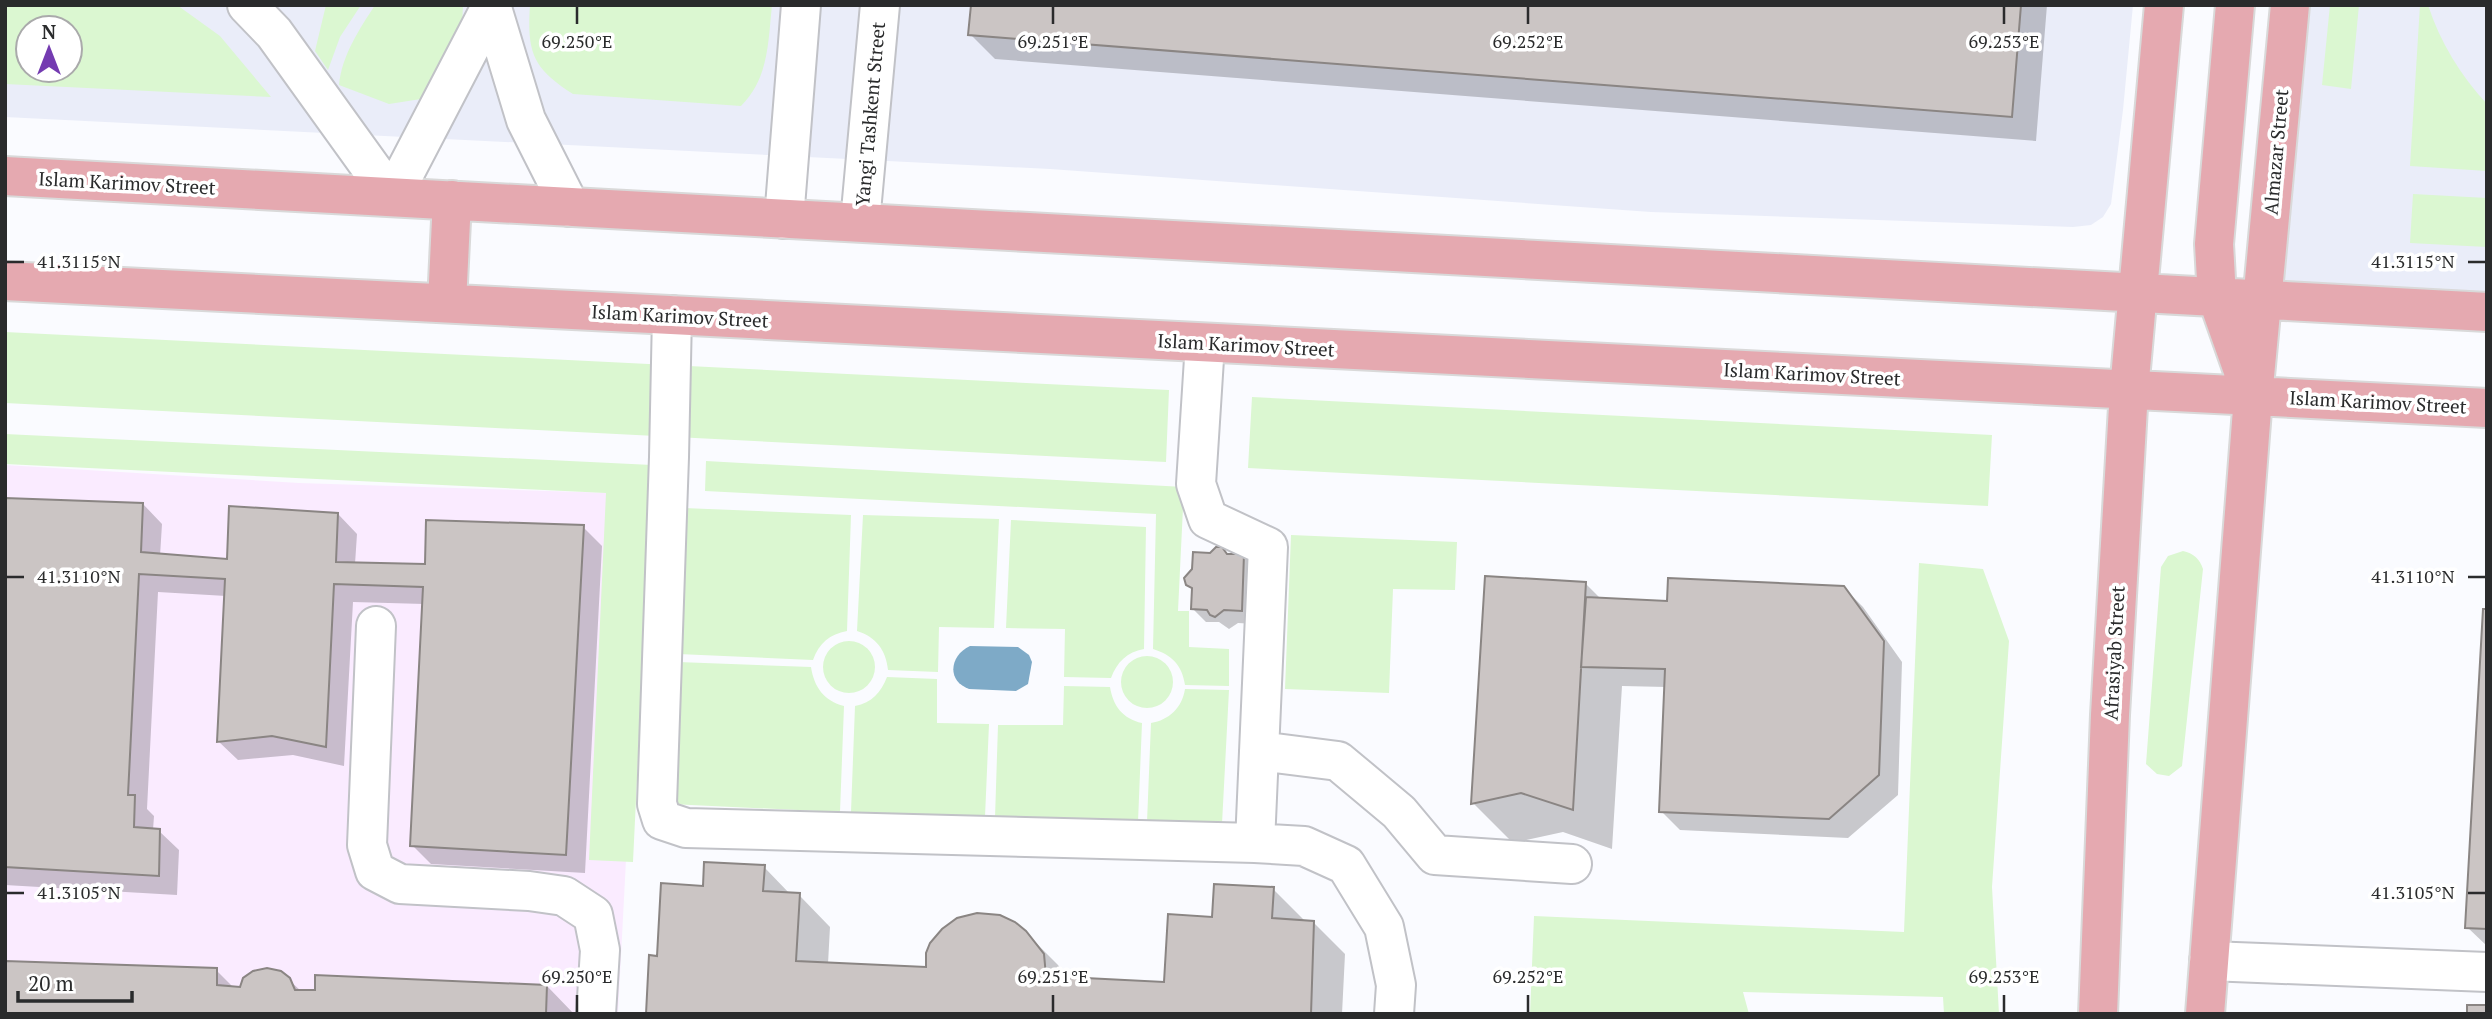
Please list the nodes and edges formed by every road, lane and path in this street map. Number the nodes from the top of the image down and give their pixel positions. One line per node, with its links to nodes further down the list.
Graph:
1 (247, 5): 9 (street)
2 (801, 5): 12 (street)
3 (880, 5): 13 (street, Yangi Tashkent Street)
4 (2164, 5): 15 (main road)
5 (2235, 5): 16 (main road)
6 (2290, 5): 17 (main road, Almazar Street)
7 (492, 7): 9 (street); 11 (street)
8 (5, 176): 9 (main road, Islam Karimov Street)
9 (392, 197): 10 (main road, Islam Karimov Street)
10 (452, 200): 11 (main road, Islam Karimov Street); 18 (main road)
11 (570, 207): 12 (main road, Islam Karimov Street)
12 (784, 219): 13 (main road, Islam Karimov Street)
13 (860, 222): 15 (main road, Islam Karimov Street)
14 (5, 281): 18 (main road, Islam Karimov Street)
15 (2136, 292): 16 (main road); 22 (main road, Afrasiyab Street)
16 (2217, 297): 17 (main road); 23 (main road)
17 (2263, 299): 19 (main road); 23 (main road, Almazar Street)
18 (447, 303): 20 (main road, Islam Karimov Street)
19 (2487, 312)
20 (671, 315): 21 (main road, Islam Karimov Street); 27 (street)
21 (1205, 343): 22 (main road, Islam Karimov Street); 26 (street)
22 (2129, 390): 23 (main road, Islam Karimov Street); 33 (main road, Afrasiyab Street)
23 (2253, 397): 24 (main road, Islam Karimov Street); 29 (main road)
24 (2487, 408)
25 (376, 626): 31 (street)
26 (1259, 751): 27 (street); 28 (street)
27 (1255, 843): 32 (street)
28 (1572, 863)
29 (2209, 961): 30 (street); 34 (main road)
30 (2487, 972)
31 (596, 1014)
32 (1394, 1014)
33 (2098, 1014)
34 (2205, 1014)

